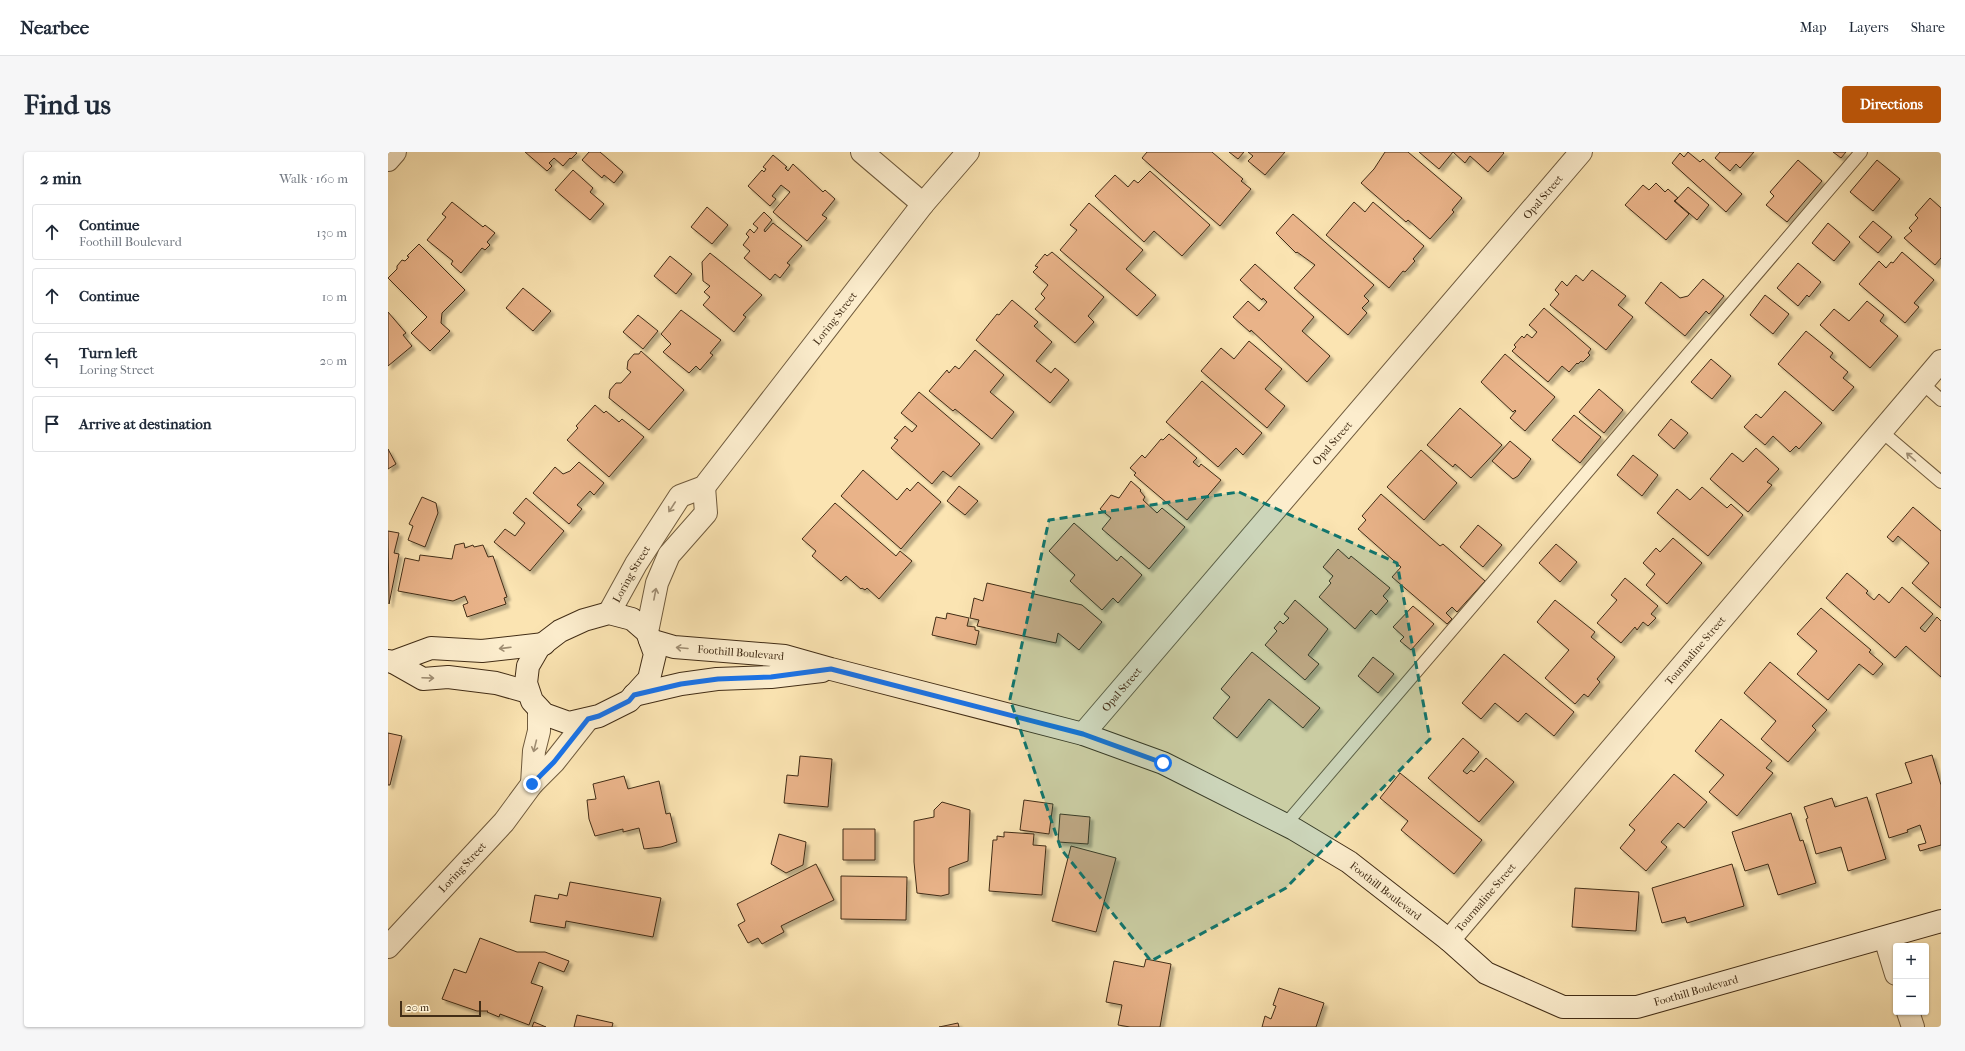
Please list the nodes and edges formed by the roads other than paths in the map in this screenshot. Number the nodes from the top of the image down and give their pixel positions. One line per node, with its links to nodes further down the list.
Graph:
1 (395, 152): 6 (street)
2 (862, 152): 7 (street)
3 (968, 152): 7 (street, Loring Street)
4 (1581, 152): 22 (street, Opal Street)
5 (1861, 152): 24 (lane)
6 (388, 160)
7 (923, 204): 13 (street, Loring Street)
8 (1941, 361): 9 (street, Tourmaline Street)
9 (1922, 383): 10 (lane); 11 (street, Tourmaline Street)
10 (1941, 400)
11 (1881, 431): 12 (lane, one-way to 11); 27 (street, Tourmaline Street)
12 (1941, 482)
13 (704, 487): 14 (street, Loring Street, one-way to 14); 15 (street, one-way to 13)
14 (609, 613): 15 (street); 16 (street)
15 (648, 636): 18 (street, Foothill Boulevard, one-way to 15); 19 (street)
16 (544, 644): 17 (street, one-way to 17); 20 (street)
17 (390, 662): 20 (street, one-way to 20)
18 (831, 669): 19 (street, Foothill Boulevard); 22 (street, Foothill Boulevard)
19 (634, 695): 21 (street)
20 (534, 701): 21 (street); 23 (street, one-way to 23)
21 (588, 719): 23 (street, Loring Street)
22 (1083, 734): 24 (street, Foothill Boulevard)
23 (532, 784): 28 (street, Loring Street)
24 (1285, 825): 27 (street, Foothill Boulevard)
25 (1941, 921): 26 (street, Foothill Boulevard)
26 (1885, 938): 27 (street, Foothill Boulevard); 29 (street)
27 (1449, 940)
28 (388, 947)
29 (1893, 964)
30 (1909, 1015): 31 (street)
31 (1913, 1027)

